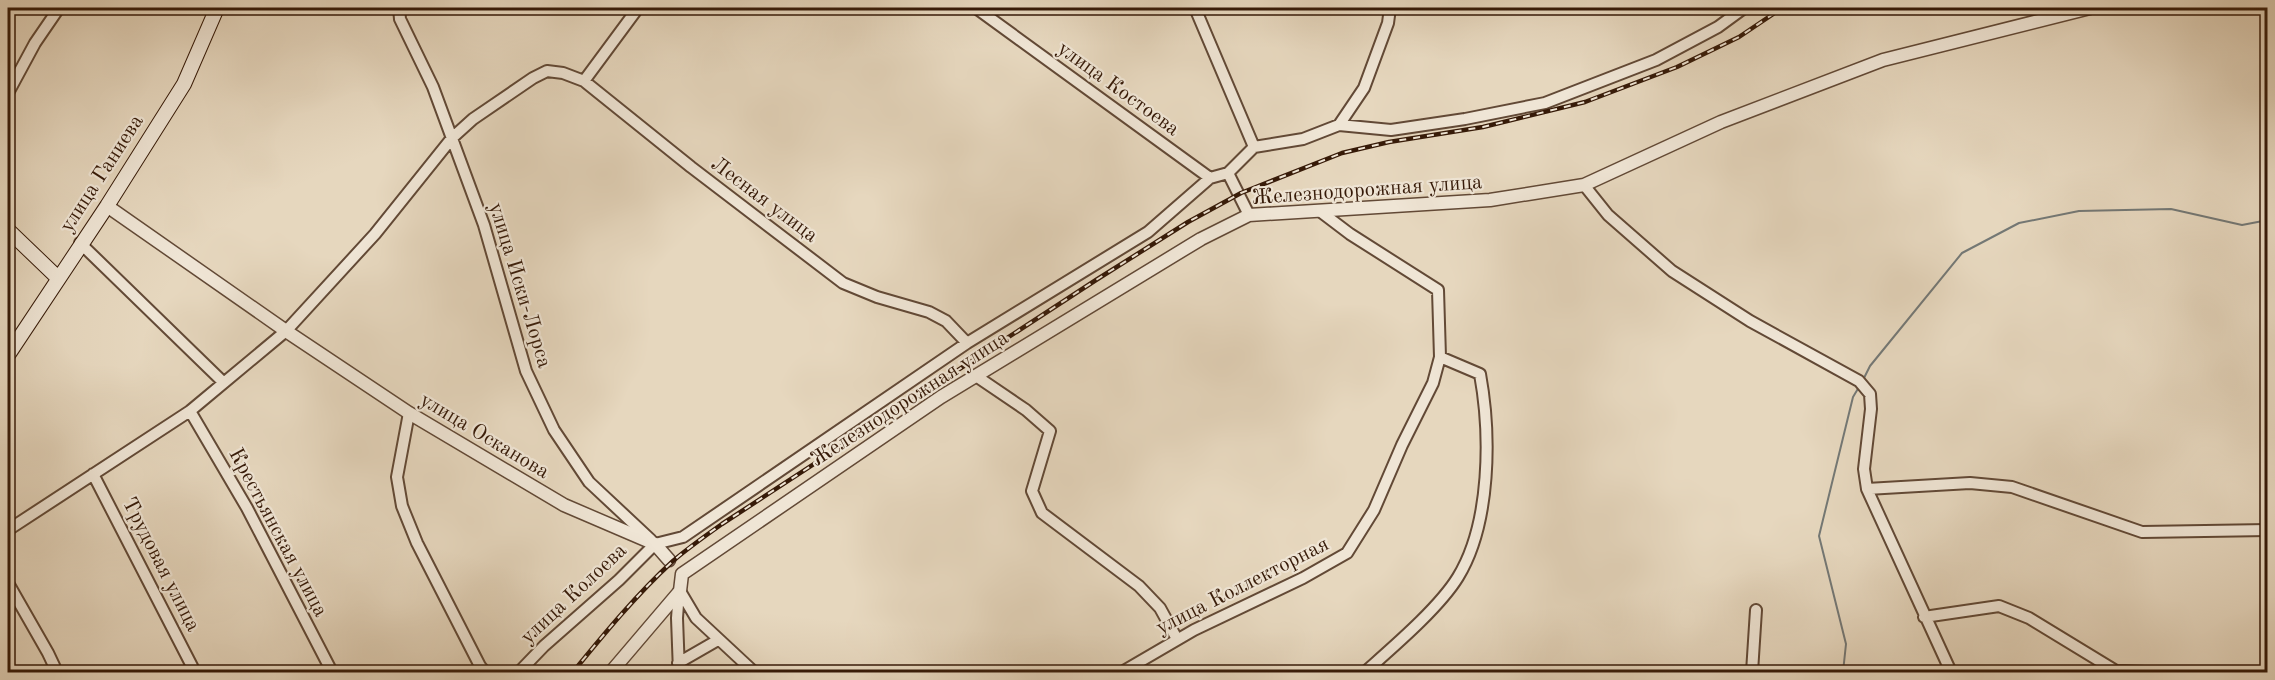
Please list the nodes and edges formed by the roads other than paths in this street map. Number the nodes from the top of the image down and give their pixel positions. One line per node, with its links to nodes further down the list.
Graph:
1 (59, 8): 11 (street)
2 (217, 8): 18 (main road, улица Ганиева)
3 (399, 8): 13 (street, улица Иски-Лорса)
4 (638, 8): 10 (street)
5 (976, 8): 16 (street, улица Костоева)
6 (1195, 8): 14 (street)
7 (1390, 8): 12 (street)
8 (1744, 8): 12 (street)
9 (2090, 8): 17 (street, Железнодорожная улица)
10 (584, 81): 13 (street, Лесная улица); 25 (street, Лесная улица)
11 (8, 93)
12 (1340, 125): 14 (street)
13 (452, 138): 24 (street); 36 (street, улица Иски-Лорса)
14 (1254, 147): 15 (street)
15 (1228, 173): 16 (street); 20 (street)
16 (1210, 178): 25 (street)
17 (1584, 185): 19 (street, Железнодорожная улица); 33 (street)
18 (107, 206): 22 (main road, улица Ганиева); 24 (street, улица Осканова)
19 (1320, 212): 20 (street, Железнодорожная улица); 27 (street, улица Коллекторная)
20 (1249, 215): 28 (street, Железнодорожная улица)
21 (8, 230): 23 (main road)
22 (80, 243): 23 (main road, улица Ганиева); 29 (street)
23 (58, 278): 26 (main road, улица Ганиева)
24 (286, 331): 29 (street); 31 (street, улица Осканова)
25 (967, 344): 36 (street)
26 (8, 355)
27 (1440, 357): 44 (street, улица Коллекторная); 55 (street)
28 (976, 376): 37 (street, Железнодорожная улица); 44 (street)
29 (224, 382): 30 (street)
30 (190, 411): 32 (street); 49 (street, Крестьянская улица)
31 (410, 413): 36 (street, улица Осканова); 50 (street)
32 (93, 474): 34 (street); 48 (street, Трудовая улица)
33 (1867, 489): 35 (street); 42 (street)
34 (8, 530)
35 (2268, 530)
36 (655, 544): 37 (street, улица Осканова); 51 (street, улица Колоева)
37 (675, 567): 39 (street)
38 (8, 583): 47 (street)
39 (680, 591): 41 (street); 43 (street); 45 (street)
40 (1756, 610): 56 (street)
41 (660, 612): 43 (street); 52 (street)
42 (1924, 616): 57 (street); 58 (street)
43 (677, 618): 46 (street)
44 (1177, 639): 54 (street, улица Коллекторная)
45 (718, 640): 46 (street); 53 (street)
46 (679, 668)
47 (57, 672)
48 (195, 672)
49 (332, 672)
50 (485, 672)
51 (519, 672)
52 (611, 672)
53 (754, 672)
54 (1122, 672)
55 (1365, 672)
56 (1752, 672)
57 (1951, 672)
58 (2145, 672)

